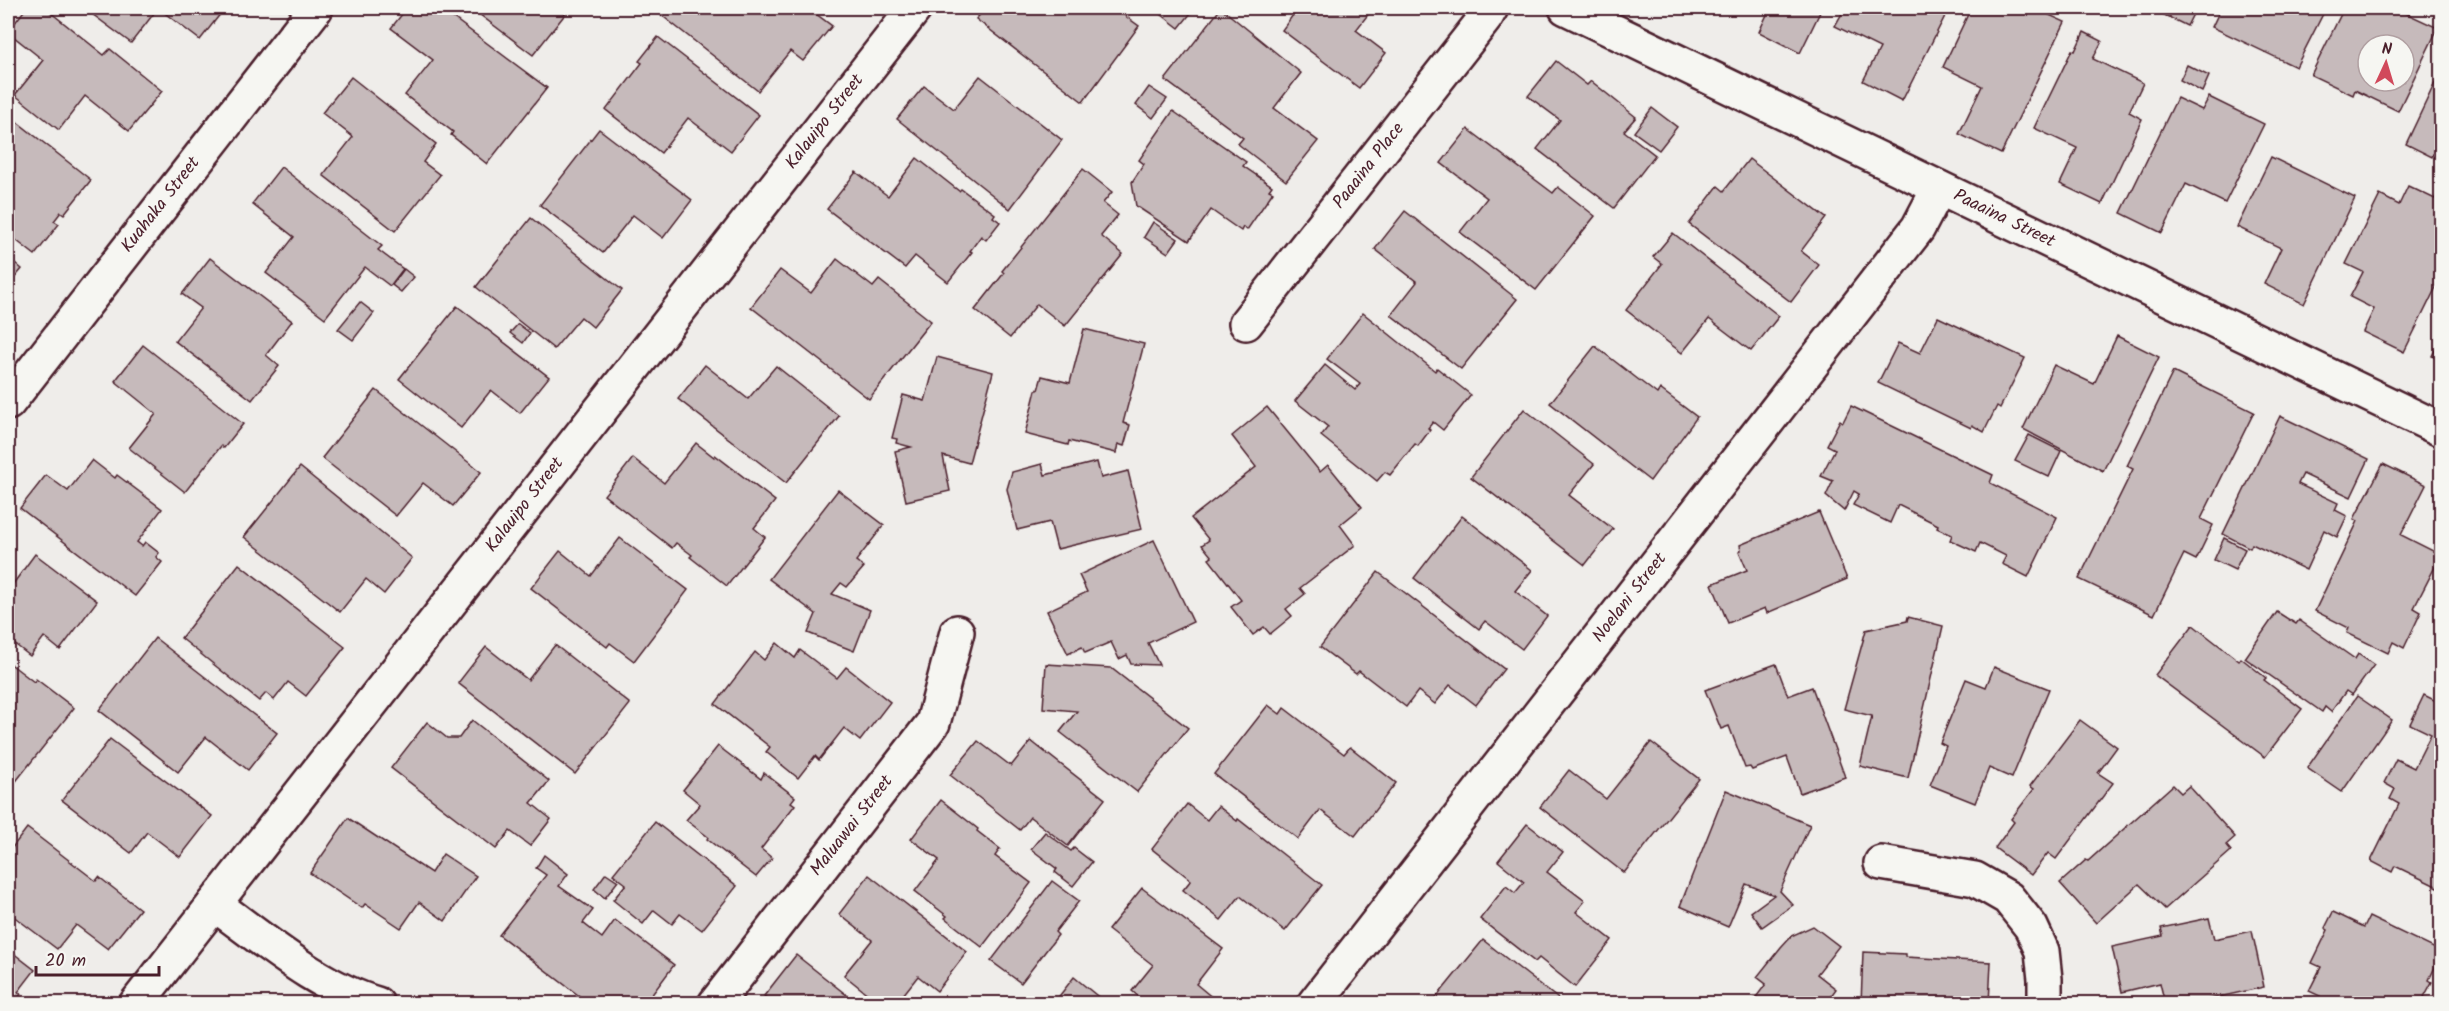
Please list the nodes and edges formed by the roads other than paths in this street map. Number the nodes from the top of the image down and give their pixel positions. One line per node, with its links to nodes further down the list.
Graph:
1 (316, 8): 7 (street, Kuahaka Street)
2 (915, 8): 11 (street, Kalauipo Street)
3 (1491, 8): 6 (street, Paaaina Place)
4 (1566, 8): 5 (street, Paaaina Street)
5 (1939, 188): 8 (street, Paaaina Street); 15 (street, Noelani Street)
6 (1246, 323)
7 (8, 403)
8 (2442, 430)
9 (957, 632): 14 (street, Maluawai Street)
10 (1881, 863): 16 (street)
11 (214, 904): 12 (street, Kalauipo Street); 13 (street)
12 (136, 1004)
13 (377, 1004)
14 (715, 1004)
15 (1314, 1004)
16 (2045, 1004)

